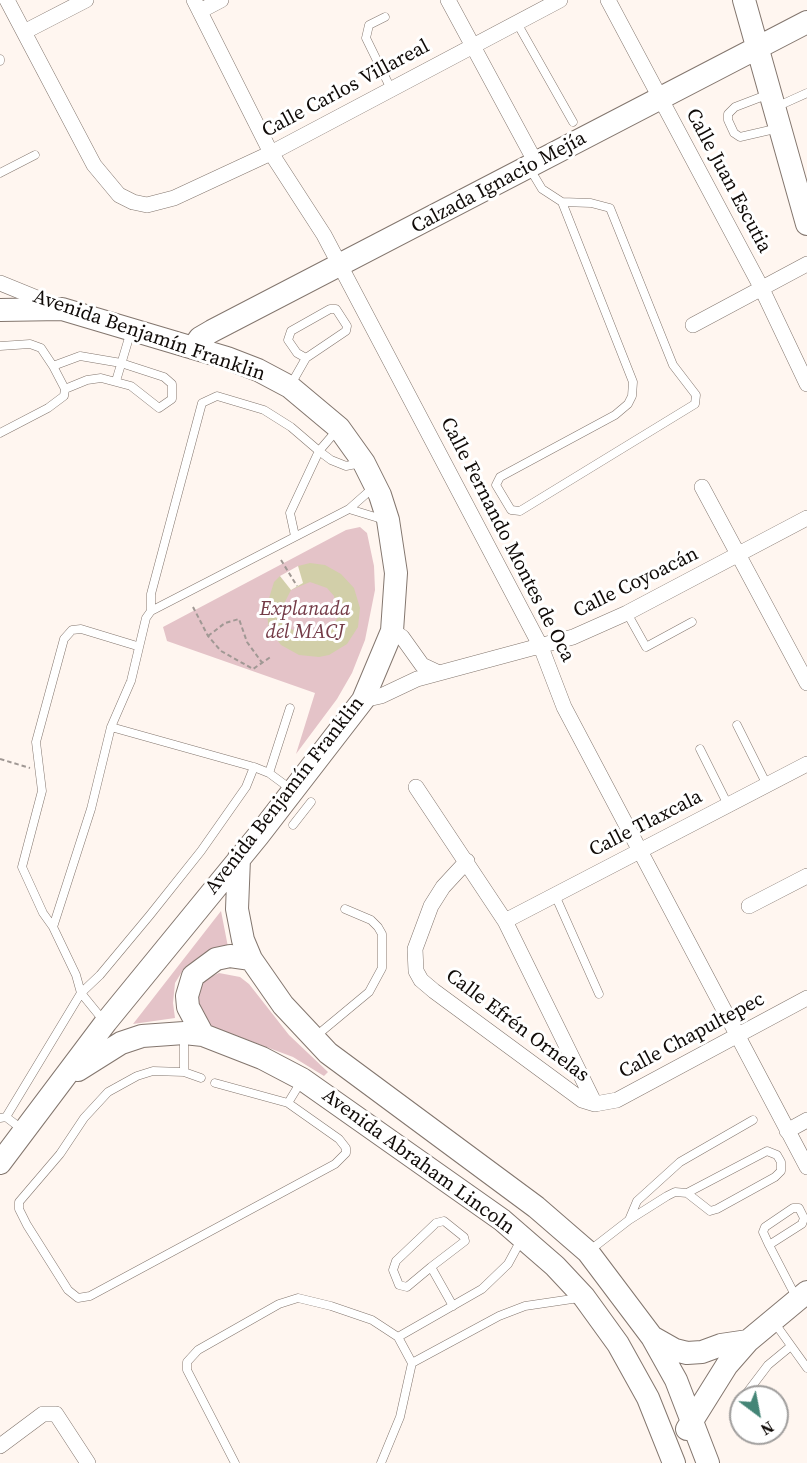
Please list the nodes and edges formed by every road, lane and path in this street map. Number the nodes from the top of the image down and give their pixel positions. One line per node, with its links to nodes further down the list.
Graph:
1 (7, 0): 12 (street)
2 (86, 0): 12 (street)
3 (221, 0): 8 (street)
4 (448, 0): 13 (street)
5 (560, 0): 11 (street, Calle Carlos Villareal)
6 (608, 0): 17 (street, Calle Juan Escutia)
7 (745, 0): 14 (main road)
8 (197, 5): 20 (street, Calle Fernando Montes de Oca)
9 (385, 17): 15 (lane)
10 (807, 22): 14 (main road, Calzada Ignacio Mejía)
11 (517, 23): 13 (street, Calle Carlos Villareal); 19 (lane)
12 (24, 32): 20 (street, Calle Carlos Villareal)
13 (472, 48): 15 (street, Calle Carlos Villareal); 22 (street)
14 (757, 50): 17 (main road, Calzada Ignacio Mejía); 18 (main road)
15 (391, 89): 20 (street, Calle Carlos Villareal)
16 (807, 93): 18 (lane)
17 (661, 99): 22 (main road, Calzada Ignacio Mejía); 29 (street, Calle Juan Escutia)
18 (774, 110): 18 (lane); 25 (main road)
19 (573, 122)
20 (271, 153): 27 (street, Calle Fernando Montes de Oca)
21 (35, 155): 23 (lane)
22 (533, 165): 24 (lane); 27 (main road, Calzada Ignacio Mejía)
23 (0, 173)
24 (562, 202): 24 (lane)
25 (807, 224)
26 (807, 264): 29 (street)
27 (341, 266): 35 (main road, Calzada Ignacio Mejía); 63 (street, Calle Fernando Montes de Oca)
28 (0, 283): 30 (street, Avenida Benjamín Franklin)
29 (761, 287): 32 (street); 40 (street, Calle Juan Escutia)
30 (62, 309): 31 (main road); 33 (main road, Avenida Benjamín Franklin)
31 (0, 310)
32 (693, 325)
33 (131, 331): 35 (main road, Avenida Benjamín Franklin); 37 (lane)
34 (0, 346): 38 (lane)
35 (193, 348): 41 (main road, Avenida Benjamín Franklin)
36 (306, 358): 36 (lane); 41 (lane)
37 (121, 363): 38 (lane); 39 (lane); 39 (lane)
38 (53, 366): 42 (lane)
39 (116, 381): 42 (lane)
40 (807, 384)
41 (290, 387): 43 (main road, Avenida Benjamín Franklin)
42 (65, 389): 44 (lane)
43 (339, 428): 45 (lane); 46 (main road, Avenida Benjamín Franklin)
44 (0, 433)
45 (319, 451): 46 (lane); 52 (lane); 57 (lane)
46 (364, 463): 47 (main road, Avenida Benjamín Franklin)
47 (376, 485): 49 (lane); 51 (main road, Avenida Benjamín Franklin)
48 (702, 487): 53 (street)
49 (349, 509): 51 (lane); 52 (lane)
50 (807, 518): 53 (street, Calle Coyoacán)
51 (388, 520): 60 (main road, Avenida Benjamín Franklin)
52 (295, 536): 57 (lane)
53 (739, 555): 58 (street, Calle Coyoacán); 67 (street)
54 (281, 560): 55 (path)
55 (297, 586)
56 (193, 606): 61 (path)
57 (151, 611): 62 (lane)
58 (627, 613): 59 (lane); 63 (street, Calle Coyoacán)
59 (692, 622)
60 (392, 631): 66 (street); 68 (main road, Avenida Benjamín Franklin)
61 (208, 636): 65 (path); 65 (path)
62 (138, 646): 71 (lane); 76 (lane)
63 (541, 647): 66 (street, Calle Coyoacán); 83 (street, Calle Fernando Montes de Oca)
64 (272, 656): 65 (path)
65 (263, 664)
66 (439, 673): 68 (street, Calle Coyoacán)
67 (807, 683)
68 (363, 700): 80 (main road, Avenida Benjamín Franklin)
69 (290, 708): 77 (lane)
70 (737, 725): 78 (lane)
71 (111, 727): 75 (lane); 91 (lane)
72 (700, 749): 81 (lane)
73 (0, 759): 76 (path)
74 (807, 764): 78 (street, Calle Tlaxcala)
75 (254, 767): 77 (lane); 93 (lane)
76 (42, 772): 91 (lane)
77 (269, 773): 80 (lane)
78 (766, 785): 81 (street, Calle Tlaxcala)
79 (416, 787): 85 (street, Calle Efrén Ornelas)
80 (298, 801): 82 (lane); 84 (main road, Avenida Benjamín Franklin)
81 (728, 805): 83 (street, Calle Tlaxcala)
82 (293, 825)
83 (641, 850): 87 (street, Calle Tlaxcala); 98 (street, Calle Fernando Montes de Oca)
84 (239, 858): 92 (main road, Avenida Abraham Lincoln); 96 (main road, Avenida Benjamín Franklin)
85 (467, 861): 90 (street, Calle Efrén Ornelas); 106 (street, Calle Efrén Ornelas)
86 (807, 876): 88 (street)
87 (555, 895): 90 (street, Calle Tlaxcala); 94 (lane)
88 (749, 906)
89 (345, 909): 99 (lane)
90 (505, 921): 106 (street, Calle Efrén Ornelas)
91 (53, 927): 93 (lane)
92 (251, 960): 97 (main road); 99 (main road, Avenida Abraham Lincoln)
93 (81, 993): 96 (lane); 107 (lane)
94 (599, 994)
95 (807, 998): 98 (street, Calle Chapultepec)
96 (106, 1022): 103 (main road, Avenida Benjamín Franklin)
97 (193, 1034): 100 (lane); 102 (main road, Avenida Abraham Lincoln); 103 (main road, Avenida Abraham Lincoln)
98 (737, 1035): 106 (street, Calle Chapultepec); 111 (street, Calle Fernando Montes de Oca)
99 (313, 1039): 118 (main road, Avenida Abraham Lincoln)
100 (184, 1072): 101 (lane); 105 (lane)
101 (201, 1078)
102 (302, 1079): 105 (lane); 116 (main road, Avenida Abraham Lincoln)
103 (63, 1081): 110 (main road, Avenida Benjamín Franklin)
104 (215, 1083): 105 (lane)
105 (288, 1103)
106 (595, 1104)
107 (3, 1118): 110 (lane)
108 (753, 1120): 115 (lane)
109 (807, 1120): 111 (street)
110 (25, 1131): 112 (main road, Avenida Benjamín Franklin)
111 (787, 1131): 113 (street, Calle Fernando Montes de Oca)
112 (0, 1163)
113 (807, 1167)
114 (687, 1193): 114 (lane); 115 (lane)
115 (629, 1220): 118 (lane)
116 (522, 1237): 121 (main road, Avenida Abraham Lincoln); 122 (lane)
117 (769, 1245): 117 (lane); 120 (lane)
118 (588, 1252): 124 (main road, Avenida Abraham Lincoln)
119 (431, 1267): 119 (lane); 122 (lane)
120 (802, 1295): 123 (main road)
121 (584, 1297): 128 (lane); 133 (main road, Avenida Abraham Lincoln)
122 (453, 1306): 125 (lane)
123 (773, 1321): 126 (main road); 127 (lane)
124 (652, 1336): 126 (main road); 131 (main road, Avenida Abraham Lincoln)
125 (398, 1337): 128 (lane); 135 (lane)
126 (748, 1341): 131 (main road)
127 (791, 1347): 129 (lane); 130 (lane)
128 (412, 1364): 136 (lane)
129 (807, 1368)
130 (753, 1385)
131 (693, 1420): 133 (main road); 137 (main road, Avenida Abraham Lincoln)
132 (0, 1446): 134 (street)
133 (670, 1460)
134 (88, 1463)
135 (235, 1463)
136 (381, 1463)
137 (708, 1463)

